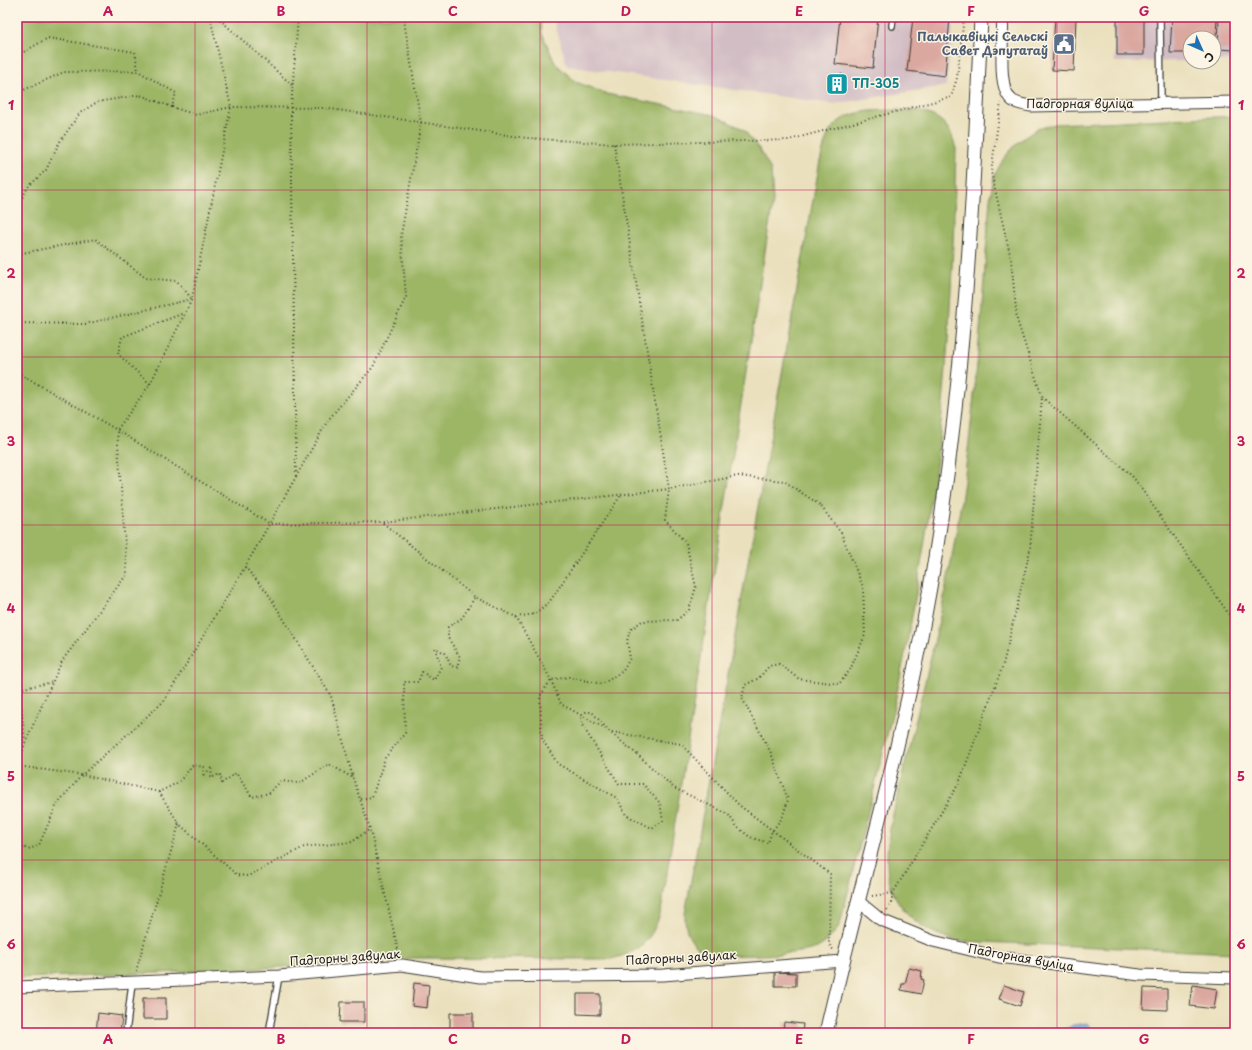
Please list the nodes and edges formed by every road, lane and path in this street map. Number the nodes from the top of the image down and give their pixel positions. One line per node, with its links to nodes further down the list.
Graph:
1 (210, 17): 19 (path)
2 (217, 17): 13 (path)
3 (298, 17): 13 (path)
4 (407, 17): 21 (path)
5 (892, 17): 10 (lane)
6 (964, 17): 22 (path)
7 (981, 17): 58 (street)
8 (1002, 17): 14 (street)
9 (1160, 17): 17 (lane)
10 (892, 26)
11 (17, 56): 12 (path)
12 (138, 71): 15 (path); 18 (path)
13 (293, 86): 20 (path)
14 (1004, 86): 17 (street, Падгорная вуліца); 30 (path)
15 (17, 93)
16 (1235, 102): 17 (street, Падгорная вуліца)
17 (1161, 104)
18 (172, 107): 19 (path); 23 (path)
19 (231, 107): 20 (path); 25 (path)
20 (291, 108): 21 (path); 32 (path)
21 (421, 123): 22 (path); 32 (path)
22 (614, 144): 33 (path)
23 (17, 200)
24 (17, 254): 25 (path)
25 (192, 299): 26 (path); 27 (path)
26 (185, 313): 29 (path); 29 (path)
27 (17, 323)
28 (17, 372): 31 (path)
29 (150, 384): 31 (path)
30 (1042, 397): 40 (path); 57 (path)
31 (117, 430): 36 (path); 43 (path)
32 (296, 477): 36 (path)
33 (669, 489): 34 (path); 42 (path); 55 (path)
34 (621, 495): 35 (path); 39 (path)
35 (383, 522): 36 (path); 38 (path)
36 (270, 524): 37 (path)
37 (245, 567): 49 (path); 50 (path)
38 (475, 597): 39 (path); 52 (path)
39 (516, 617): 42 (path)
40 (1235, 623)
41 (17, 669): 44 (path)
42 (551, 680): 45 (path); 45 (path)
43 (53, 682): 44 (path); 47 (path)
44 (19, 688): 47 (path)
45 (581, 717): 46 (path); 46 (path)
46 (610, 732): 55 (path); 55 (path)
47 (25, 743): 48 (path)
48 (17, 766): 49 (path)
49 (82, 775): 51 (path); 56 (path)
50 (353, 778): 51 (path); 52 (path)
51 (159, 792): 53 (path)
52 (361, 799): 54 (path)
53 (179, 824): 54 (path); 64 (path)
54 (370, 829): 61 (path)
55 (772, 830): 60 (path)
56 (17, 846)
57 (893, 893): 58 (path); 59 (path)
58 (858, 901): 59 (street, Падгорная вуліца); 60 (street)
59 (881, 920): 63 (street, Падгорная вуліца)
60 (843, 961): 61 (street, Падгорны завулак); 68 (street)
61 (402, 965): 62 (street, Падгорны завулак)
62 (279, 976): 64 (street, Падгорны завулак); 67 (lane)
63 (1235, 978)
64 (132, 983): 65 (street, Падгорны завулак); 66 (lane)
65 (17, 987)
66 (126, 1033)
67 (269, 1033)
68 (826, 1033)

